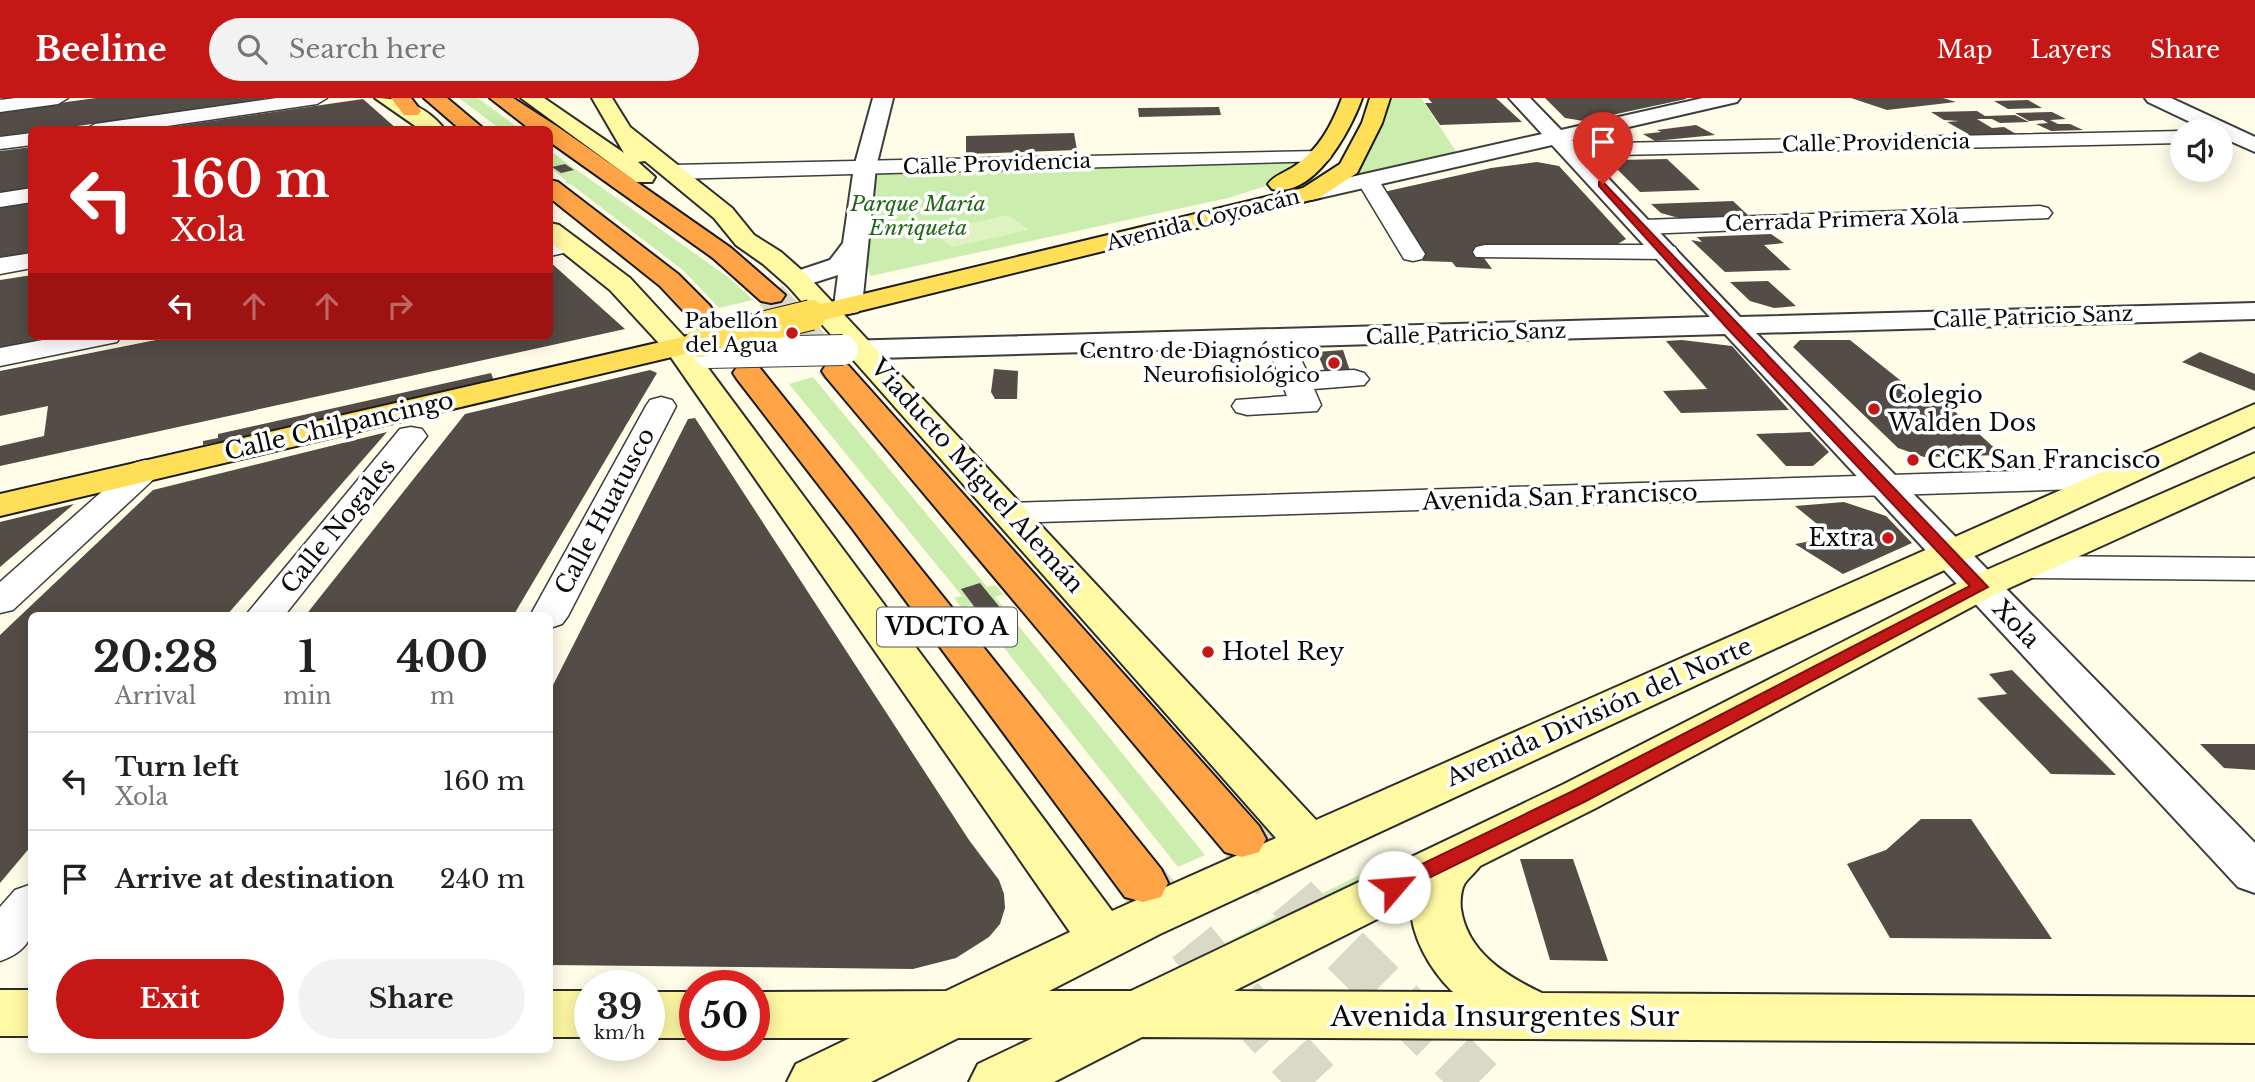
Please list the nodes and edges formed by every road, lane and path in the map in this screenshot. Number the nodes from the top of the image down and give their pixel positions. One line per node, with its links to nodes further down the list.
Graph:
1 (58, 98): 15 (street)
2 (317, 98): 16 (street)
3 (385, 98): 14 (main road)
4 (434, 98): 18 (highway)
5 (500, 98): 19 (highway, Viaducto Miguel Alemán)
6 (531, 98): 29 (main road, Viaducto Miguel Alemán)
7 (603, 98): 29 (main road, Viaducto Miguel Alemán)
8 (883, 98): 28 (street)
9 (1352, 98): 27 (main road, Avenida Coyoacán)
10 (1380, 98): 32 (main road)
11 (1520, 98): 25 (street, Xola)
12 (1730, 98): 25 (street, Avenida Coyoacán)
13 (2155, 98): 21 (street)
14 (406, 104): 17 (main road)
15 (0, 106)
16 (123, 126)
17 (431, 126)
18 (470, 126)
19 (540, 126)
20 (553, 135): 42 (highway, Viaducto Miguel Alemán)
21 (2237, 136): 26 (street)
22 (2170, 137): 25 (street, Calle Providencia)
23 (28, 140): 24 (street)
24 (0, 143)
25 (1564, 144): 30 (street, Avenida Coyoacán); 37 (street, Xola)
26 (2255, 145)
27 (1320, 157): 28 (street, Calle Providencia); 46 (main road, Avenida Coyoacán)
28 (865, 167): 29 (street, Calle Providencia); 39 (street)
29 (663, 177): 42 (highway); 46 (main road, Viaducto Miguel Alemán)
30 (1368, 181): 32 (street, Avenida Coyoacán); 43 (street)
31 (553, 189): 49 (highway)
32 (1311, 193): 46 (main road, Avenida Coyoacán)
33 (28, 196): 34 (street)
34 (0, 200)
35 (2040, 213): 37 (street, Cerrada Primera Xola)
36 (553, 214): 49 (highway)
37 (1643, 227): 41 (street, Xola)
38 (556, 242): 49 (main road)
39 (856, 243): 46 (street); 46 (street)
40 (1485, 252): 41 (street)
41 (1666, 252): 48 (street, Xola)
42 (722, 253): 46 (highway, Viaducto Miguel Alemán)
43 (1413, 254)
44 (28, 261): 45 (street)
45 (0, 265)
46 (814, 298): 49 (main road, Avenida Coyoacán, bridge); 53 (main road, Viaducto Miguel Alemán)
47 (2255, 310): 48 (street, Calle Patricio Sanz)
48 (1733, 326): 51 (street, Calle Patricio Sanz); 65 (street, Xola)
49 (689, 330): 53 (street, Calle Patricio Sanz, bridge); 62 (main road, Calle Chilpancingo); 63 (main road, Calle Chilpancingo); 81 (main road)
50 (87, 340): 52 (street)
51 (1279, 340): 53 (street, Calle Patricio Sanz); 56 (street)
52 (0, 357)
53 (848, 357): 67 (main road, Viaducto Miguel Alemán); 75 (highway, Viaducto Miguel Alemán / VDCTO A)
54 (748, 373): 79 (highway, VDCTO A)
55 (1354, 379): 56 (street)
56 (1296, 381): 58 (street)
57 (661, 406): 74 (street, Calle Huatusco)
58 (1247, 406)
59 (2255, 414): 64 (main road, Avenida División del Norte)
60 (411, 436): 73 (street, Calle Nogales)
61 (2255, 463): 69 (main road)
62 (145, 470): 66 (main road, Calle Chilpancingo); 72 (street)
63 (0, 478)
64 (2110, 478): 65 (street, Avenida San Francisco); 68 (main road, Avenida División del Norte)
65 (1886, 487): 67 (street, Avenida San Francisco); 68 (street, Xola)
66 (0, 505)
67 (1010, 513): 76 (main road, Viaducto Miguel Alemán)
68 (1950, 554): 71 (street, Xola); 76 (main road, Avenida División del Norte)
69 (2026, 567): 70 (street); 71 (main road)
70 (2255, 569)
71 (1980, 587): 77 (main road); 78 (street, Xola)
72 (0, 602)
73 (267, 612)
74 (551, 612)
75 (1242, 839)
76 (1309, 843): 81 (main road, Avenida División del Norte)
77 (1467, 850): 87 (main road); 90 (main road)
78 (2255, 874)
79 (1143, 883)
80 (28, 908): 82 (street)
81 (1103, 938): 89 (main road, Avenida División del Norte)
82 (0, 942)
83 (0, 1013): 84 (main road)
84 (28, 1013)
85 (553, 1014): 86 (main road)
86 (574, 1014)
87 (1139, 1014): 89 (main road, Avenida Insurgentes Sur); 90 (main road, Avenida Insurgentes Sur); 93 (main road)
88 (770, 1015): 89 (main road, Avenida Insurgentes Sur)
89 (946, 1016): 92 (main road, Avenida División del Norte)
90 (1536, 1016): 91 (main road, Avenida Insurgentes Sur)
91 (2255, 1020)
92 (816, 1082)
93 (998, 1082)

